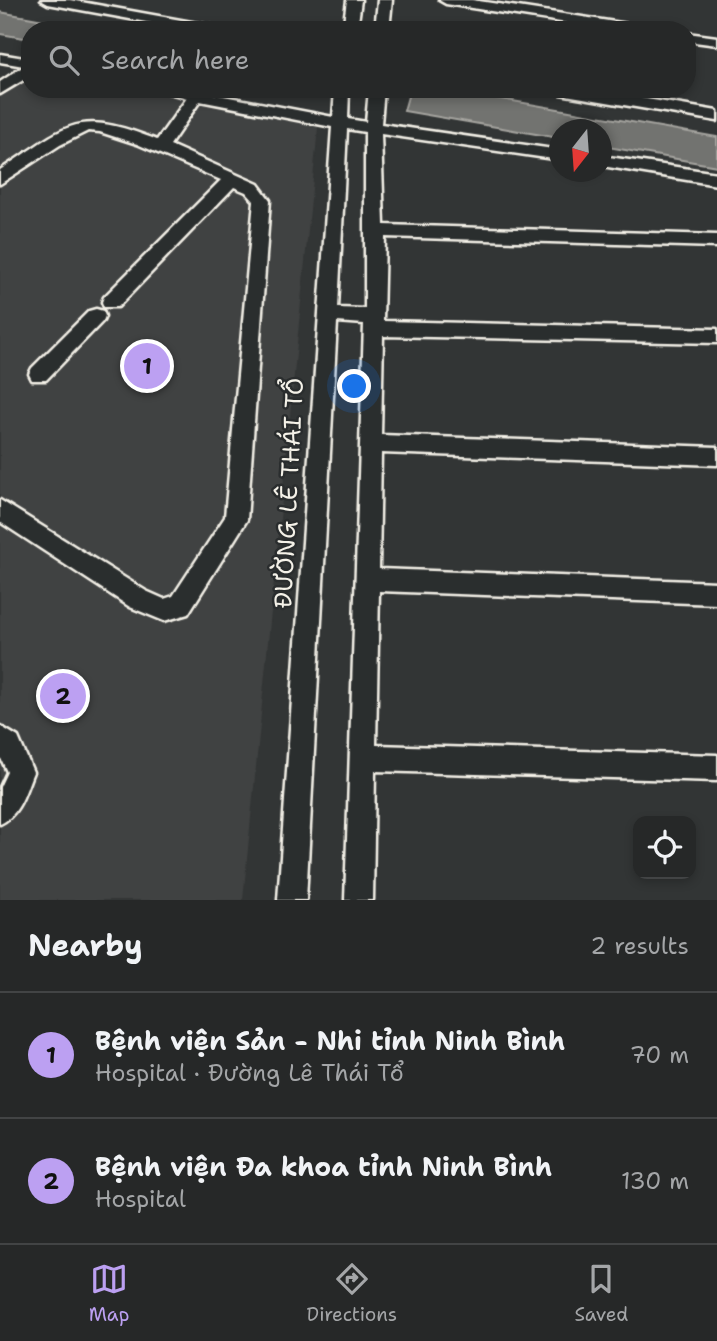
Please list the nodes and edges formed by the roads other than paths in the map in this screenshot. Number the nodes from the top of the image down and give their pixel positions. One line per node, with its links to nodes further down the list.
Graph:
1 (48, 0): 5 (street)
2 (355, 0): 6 (street)
3 (385, 0): 7 (street)
4 (446, 0): 8 (street)
5 (164, 21)
6 (352, 21)
7 (383, 21)
8 (582, 21)
9 (696, 38): 10 (street)
10 (717, 41)
11 (0, 58): 12 (street)
12 (21, 64)
13 (21, 73): 14 (street)
14 (0, 89)
15 (196, 98): 23 (street)
16 (207, 98): 21 (street)
17 (341, 98): 21 (street, ĐƯỜNG LÊ THÁI TỔ)
18 (376, 98): 22 (street)
19 (612, 98): 20 (street)
20 (717, 116)
21 (338, 123): 22 (street); 32 (street, ĐƯỜNG LÊ THÁI TỔ)
22 (373, 126): 24 (street); 29 (street)
23 (160, 147): 26 (street); 27 (street)
24 (549, 153)
25 (612, 163): 28 (street)
26 (0, 178)
27 (232, 179): 31 (street); 39 (street)
28 (717, 179)
29 (376, 231): 30 (street); 34 (street)
30 (717, 241)
31 (111, 302)
32 (326, 314): 34 (street); 46 (street, ĐƯỜNG LÊ THÁI TỔ)
33 (96, 316): 36 (street)
34 (373, 323): 35 (street); 37 (street)
35 (717, 336)
36 (39, 374)
37 (370, 444): 38 (street); 40 (street)
38 (717, 456)
39 (0, 510)
40 (367, 580): 41 (street); 43 (street)
41 (717, 593)
42 (0, 739): 45 (street)
43 (362, 758): 44 (street); 47 (street)
44 (717, 768)
45 (0, 810)
46 (292, 900)
47 (359, 900)

